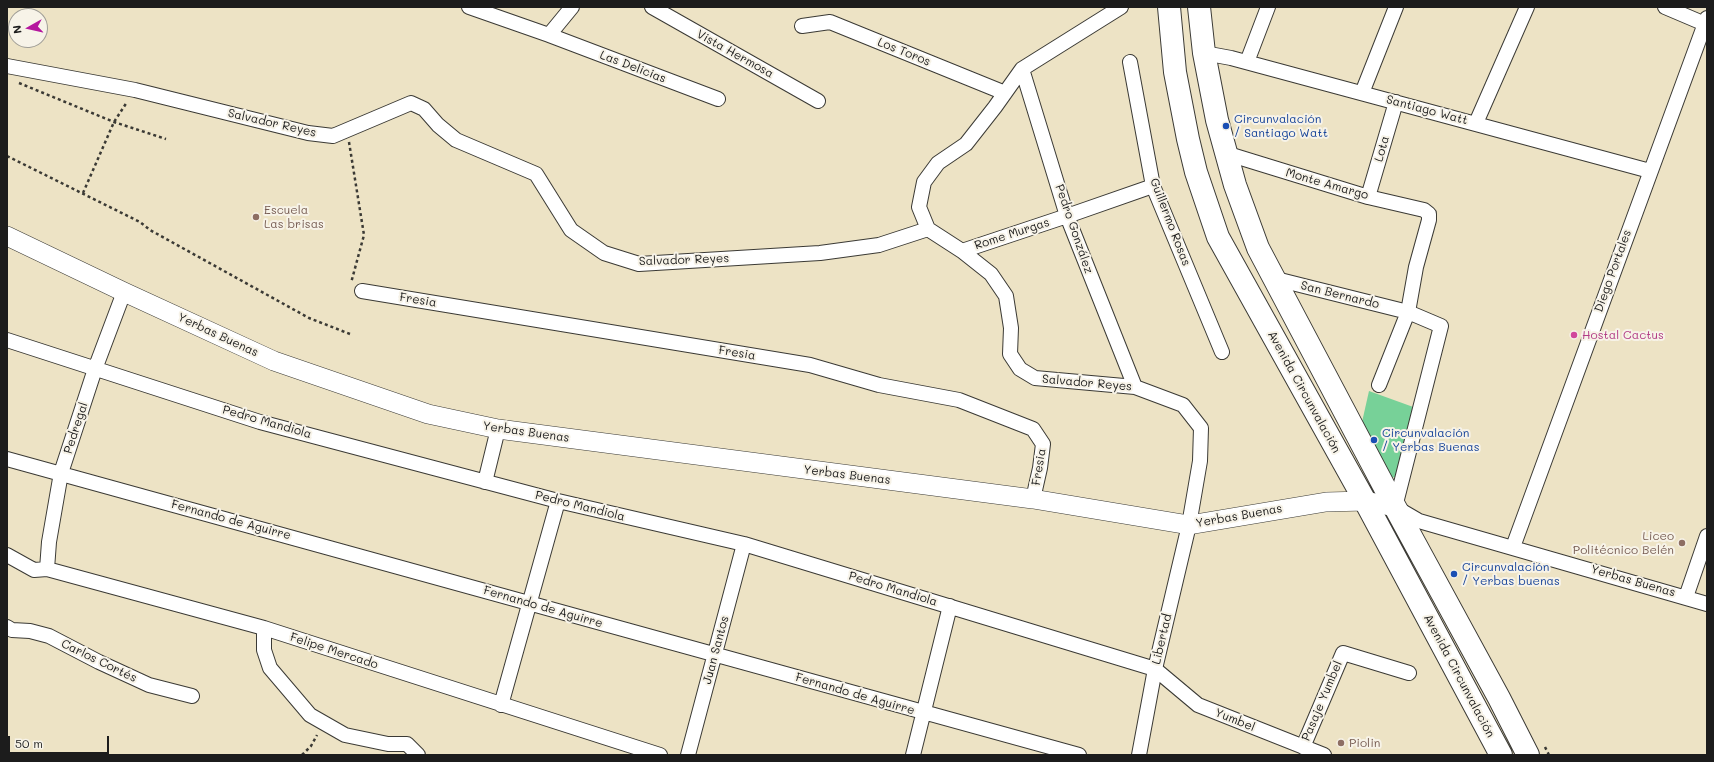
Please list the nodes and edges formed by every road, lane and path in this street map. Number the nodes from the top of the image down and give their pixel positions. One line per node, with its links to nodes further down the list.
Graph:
1 (469, 7): 13 (street, Las Delicias)
2 (572, 7): 13 (street)
3 (652, 7): 25 (street, Vista Hermosa)
4 (1121, 7): 19 (street)
5 (1169, 7): 14 (main road, Avenida Circunvalación)
6 (1199, 7): 15 (main road, Avenida Circunvalación)
7 (1268, 7): 17 (street)
8 (1396, 7): 23 (street)
9 (1527, 7): 28 (street)
10 (1665, 7): 11 (street)
11 (1706, 21): 33 (street, Diego Portales)
12 (802, 26): 22 (street, Los Toros)
13 (549, 35): 24 (street, Las Delicias)
14 (1171, 38): 15 (main road); 57 (main road, Avenida Circunvalación)
15 (1204, 53): 17 (street, Santiago Watt); 31 (main road, Avenida Circunvalación)
16 (1130, 62): 34 (street, Guillermo Rosas)
17 (1247, 62): 23 (street, Santiago Watt)
18 (7, 66): 21 (street, Salvador Reyes)
19 (1022, 69): 22 (street); 37 (street, Pedro González)
20 (14, 81): 27 (path)
21 (135, 90): 27 (path); 29 (street, Salvador Reyes)
22 (1005, 93): 38 (street)
23 (1362, 93): 26 (street, Santiago Watt)
24 (718, 99)
25 (818, 101)
26 (1396, 102): 28 (street, Santiago Watt); 36 (street, Lota)
27 (114, 122): 30 (path); 35 (path)
28 (1476, 123): 33 (street, Santiago Watt)
29 (348, 130): 38 (street, Salvador Reyes); 42 (path)
30 (166, 139)
31 (1225, 154): 36 (street, Monte Amargo); 41 (main road, Avenida Circunvalación)
32 (7, 156): 35 (path)
33 (1650, 171): 62 (street, Diego Portales)
34 (1153, 186): 37 (street, Rome Murgas); 47 (street, Guillermo Rosas)
35 (83, 193): 45 (path)
36 (1368, 197): 44 (street, Monte Amargo)
37 (1068, 216): 40 (street, Rome Murgas); 50 (street, Pedro González)
38 (928, 229): 40 (street, Salvador Reyes)
39 (7, 236): 43 (street, Yerbas Buenas)
40 (962, 251): 50 (street, Salvador Reyes)
41 (1272, 278): 44 (street, San Bernardo); 58 (main road, Avenida Circunvalación)
42 (362, 291): 55 (street, Fresia)
43 (124, 292): 48 (street, Pedregal); 51 (street, Yerbas Buenas)
44 (1408, 312): 49 (street); 58 (street, San Bernardo)
45 (350, 334)
46 (7, 340): 48 (street, Pedro Mandiola)
47 (1222, 352)
48 (95, 369): 53 (street, Pedregal); 54 (street, Pedro Mandiola)
49 (1379, 385)
50 (1134, 387): 59 (street, Salvador Reyes)
51 (498, 429): 54 (street); 55 (street, Yerbas Buenas)
52 (7, 459): 53 (street, Fernando de Aguirre)
53 (61, 473): 64 (street, Pedregal); 66 (street, Fernando de Aguirre)
54 (485, 482): 56 (street, Pedro Mandiola)
55 (1033, 499): 59 (street, Yerbas Buenas)
56 (558, 501): 61 (street, Pedro Mandiola); 66 (street)
57 (1365, 501): 58 (street, Yerbas Buenas); 59 (street, Yerbas Buenas); 88 (main road, Avenida Circunvalación)
58 (1395, 507): 62 (street, Yerbas Buenas); 79 (main road, Avenida Circunvalación)
59 (1189, 525): 72 (street, Libertad)
60 (1707, 536): 65 (street)
61 (744, 544): 68 (street, Pedro Mandiola); 71 (street, Juan Santos)
62 (1513, 547): 65 (street, Yerbas Buenas)
63 (7, 555): 64 (street, Felipe Mercado)
64 (47, 569): 70 (street, Felipe Mercado)
65 (1686, 597): 67 (street, Yerbas Buenas)
66 (531, 604): 71 (street, Fernando de Aguirre); 75 (street)
67 (1707, 604)
68 (950, 606): 72 (street, Pedro Mandiola); 76 (street)
69 (7, 627): 74 (street, Carlos Cortés)
70 (264, 628): 75 (street, Felipe Mercado); 77 (street)
71 (715, 655): 76 (street, Fernando de Aguirre); 83 (street, Juan Santos)
72 (1155, 669): 78 (street, Yumbel); 86 (street, Libertad)
73 (1409, 673): 78 (street, Pasaje Yumbel)
74 (192, 696)
75 (501, 705): 82 (street, Felipe Mercado)
76 (922, 713): 84 (street); 85 (street, Fernando de Aguirre)
77 (322, 722): 80 (path); 81 (street)
78 (1303, 747): 87 (street, Yumbel)
79 (1535, 748): 89 (path)
80 (302, 755)
81 (418, 755)
82 (660, 755)
83 (688, 755)
84 (913, 755)
85 (1078, 755)
86 (1139, 755)
87 (1324, 755)
88 (1501, 755)
89 (1549, 755)

